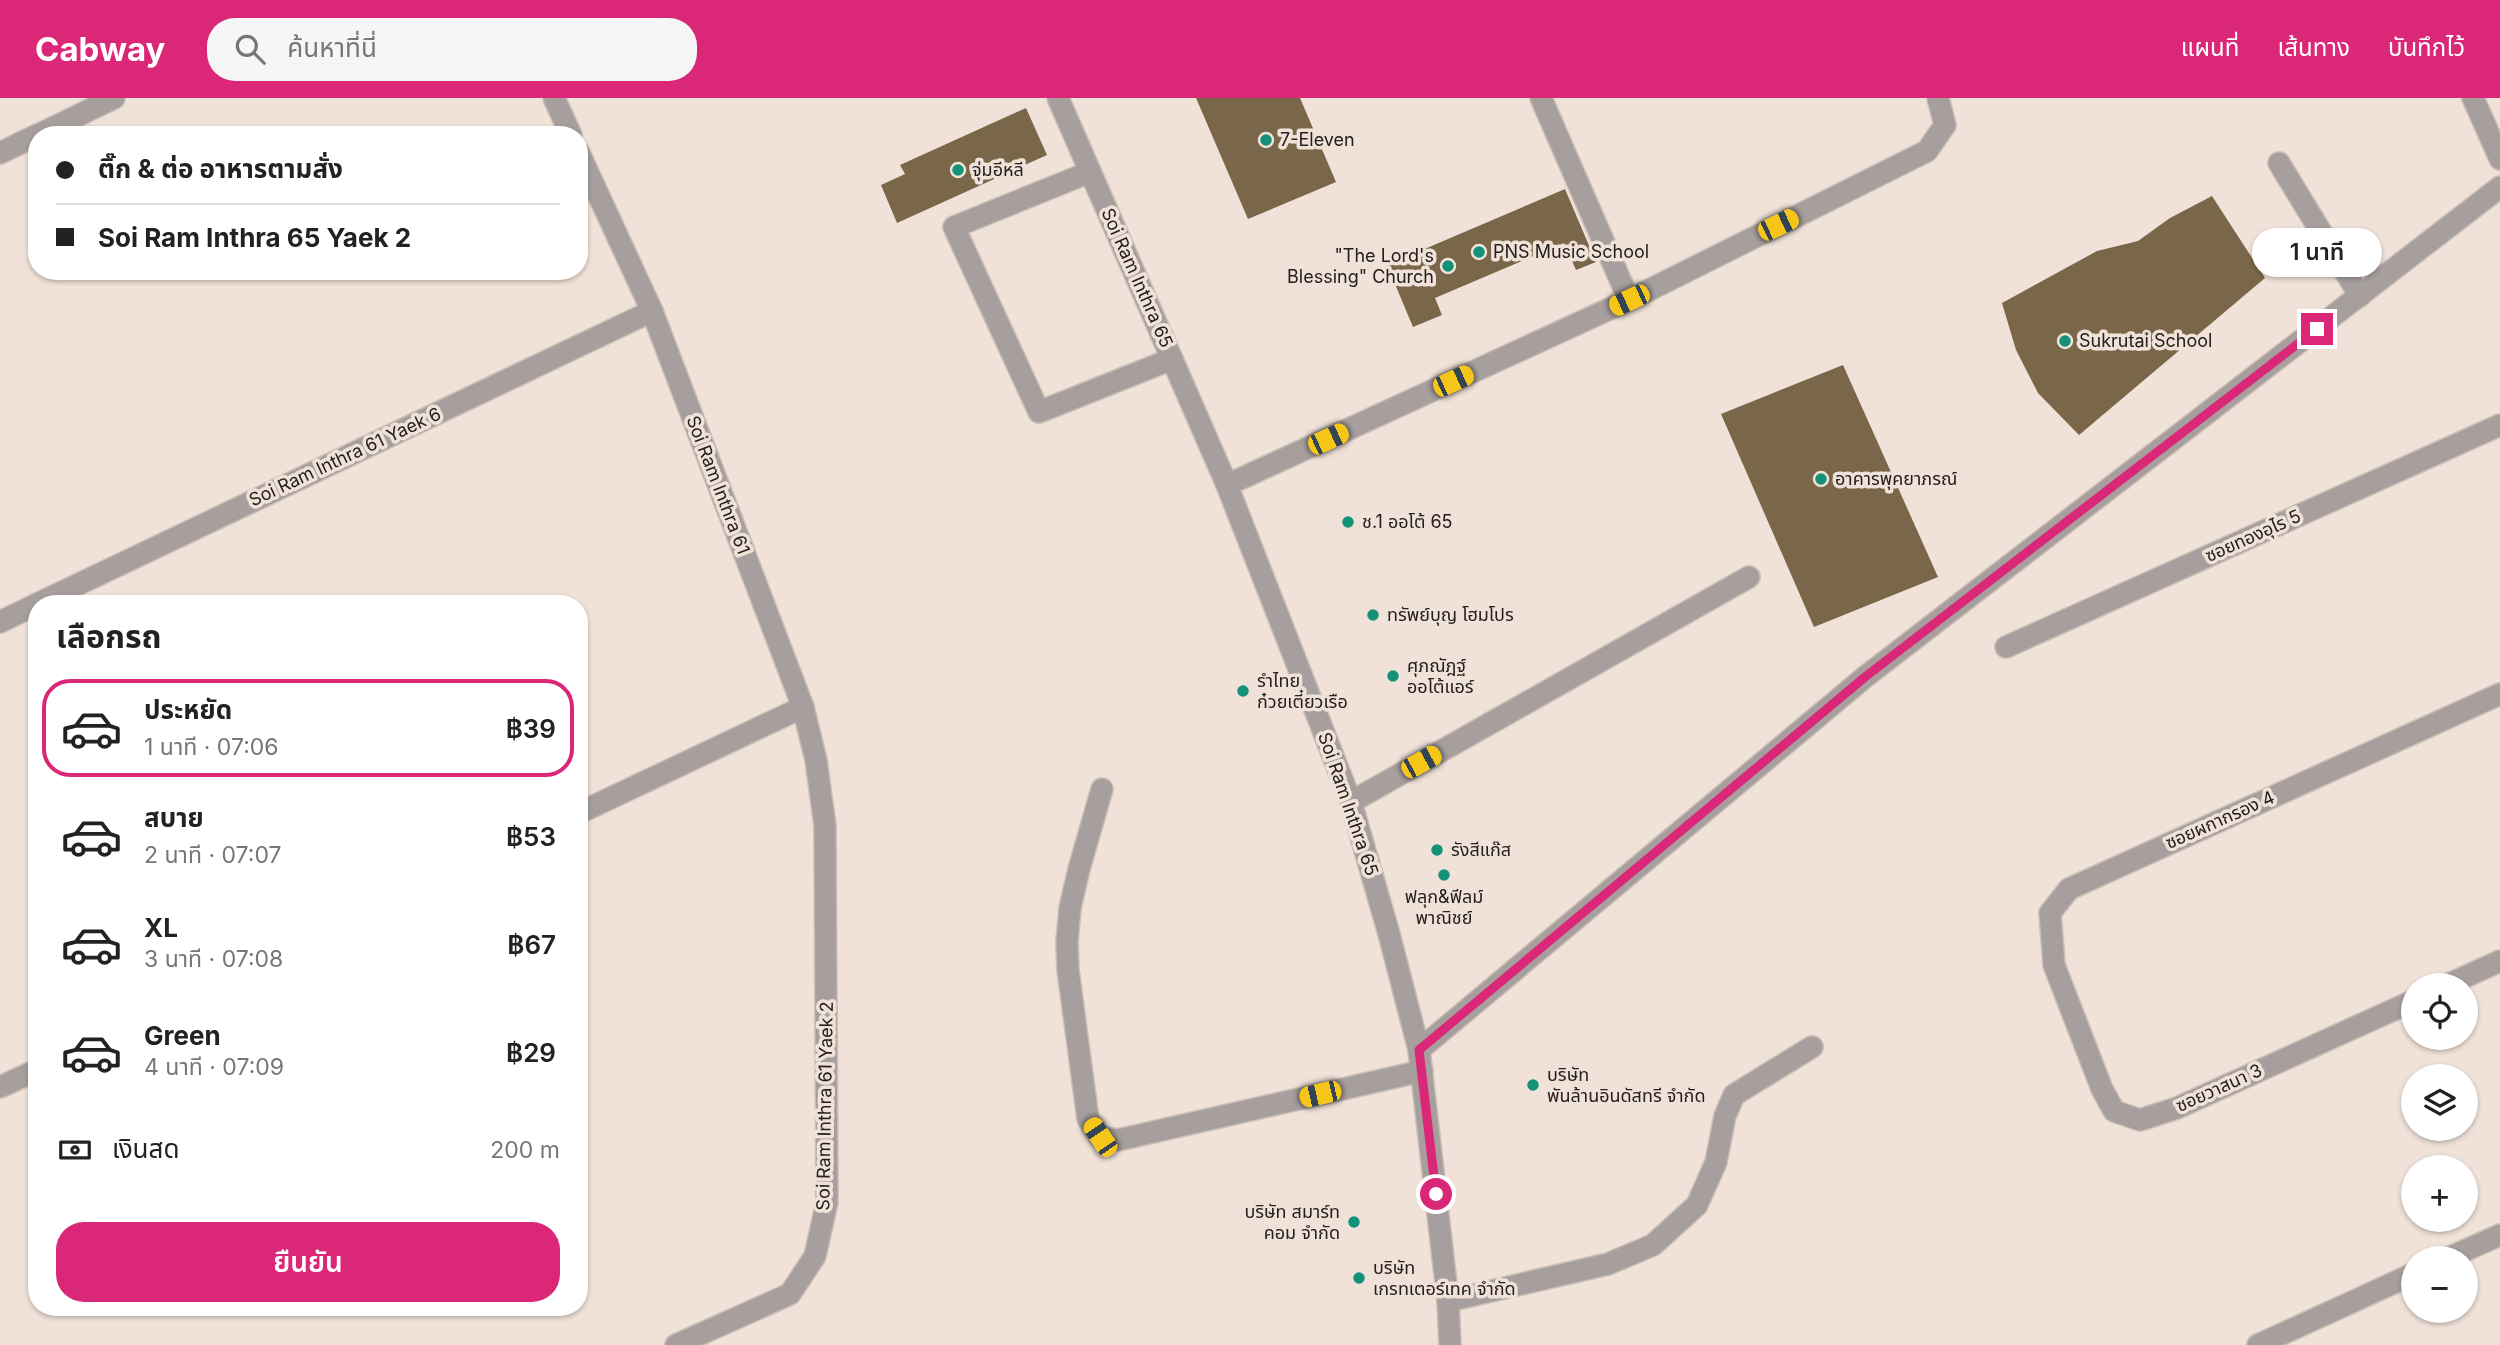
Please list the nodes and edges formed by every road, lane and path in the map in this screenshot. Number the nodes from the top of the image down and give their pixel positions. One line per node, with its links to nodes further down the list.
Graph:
1 (114, 98): 7 (street)
2 (554, 98): 8 (street)
3 (1058, 98): 14 (street, Soi Ram Inthra 65)
4 (1541, 98): 17 (street)
5 (1938, 98): 17 (street)
6 (2473, 98): 11 (street)
7 (56, 126)
8 (567, 126)
9 (28, 139): 10 (street)
10 (0, 153)
11 (2500, 159)
12 (2279, 163): 16 (street)
13 (588, 172): 18 (street, Soi Ram Inthra 61)
14 (1090, 172): 19 (street, Soi Ram Inthra 65); 19 (street)
15 (2500, 187): 16 (street)
16 (2360, 296): 38 (street)
17 (1629, 300): 21 (street)
18 (652, 311): 23 (street, Soi Ram Inthra 61 Yaek 6); 28 (street, Soi Ram Inthra 61)
19 (1172, 359): 21 (street, Soi Ram Inthra 65)
20 (2500, 425): 26 (street, ซอยทองอุไร 5)
21 (1227, 485): 30 (street, Soi Ram Inthra 65)
22 (1749, 576): 30 (street)
23 (56, 595)
24 (28, 608): 25 (street, Soi Ram Inthra 61 Yaek 6)
25 (0, 622)
26 (2006, 648)
27 (2500, 694): 36 (street, ซอยผกากรอง 4)
28 (803, 707): 31 (street); 32 (street, Soi Ram Inthra 61)
29 (1101, 789): 39 (street)
30 (1351, 802): 38 (street, Soi Ram Inthra 65)
31 (588, 809)
32 (825, 826): 46 (street, Soi Ram Inthra 61 Yaek 2)
33 (2500, 961): 34 (street)
34 (2474, 973)
35 (2401, 1006): 36 (street, ซอยวาสนา 3)
36 (2074, 1020)
37 (1812, 1047): 45 (street)
38 (1419, 1050): 39 (street, Soi Ram Inthra 65)
39 (1422, 1071): 45 (street, Soi Ram Inthra 65)
40 (28, 1074): 41 (street)
41 (0, 1087)
42 (2500, 1235): 43 (street)
43 (2475, 1246)
44 (2401, 1279): 48 (street)
45 (1448, 1301): 47 (street, Soi Ram Inthra 65)
46 (676, 1345)
47 (1450, 1345)
48 (2258, 1345)

